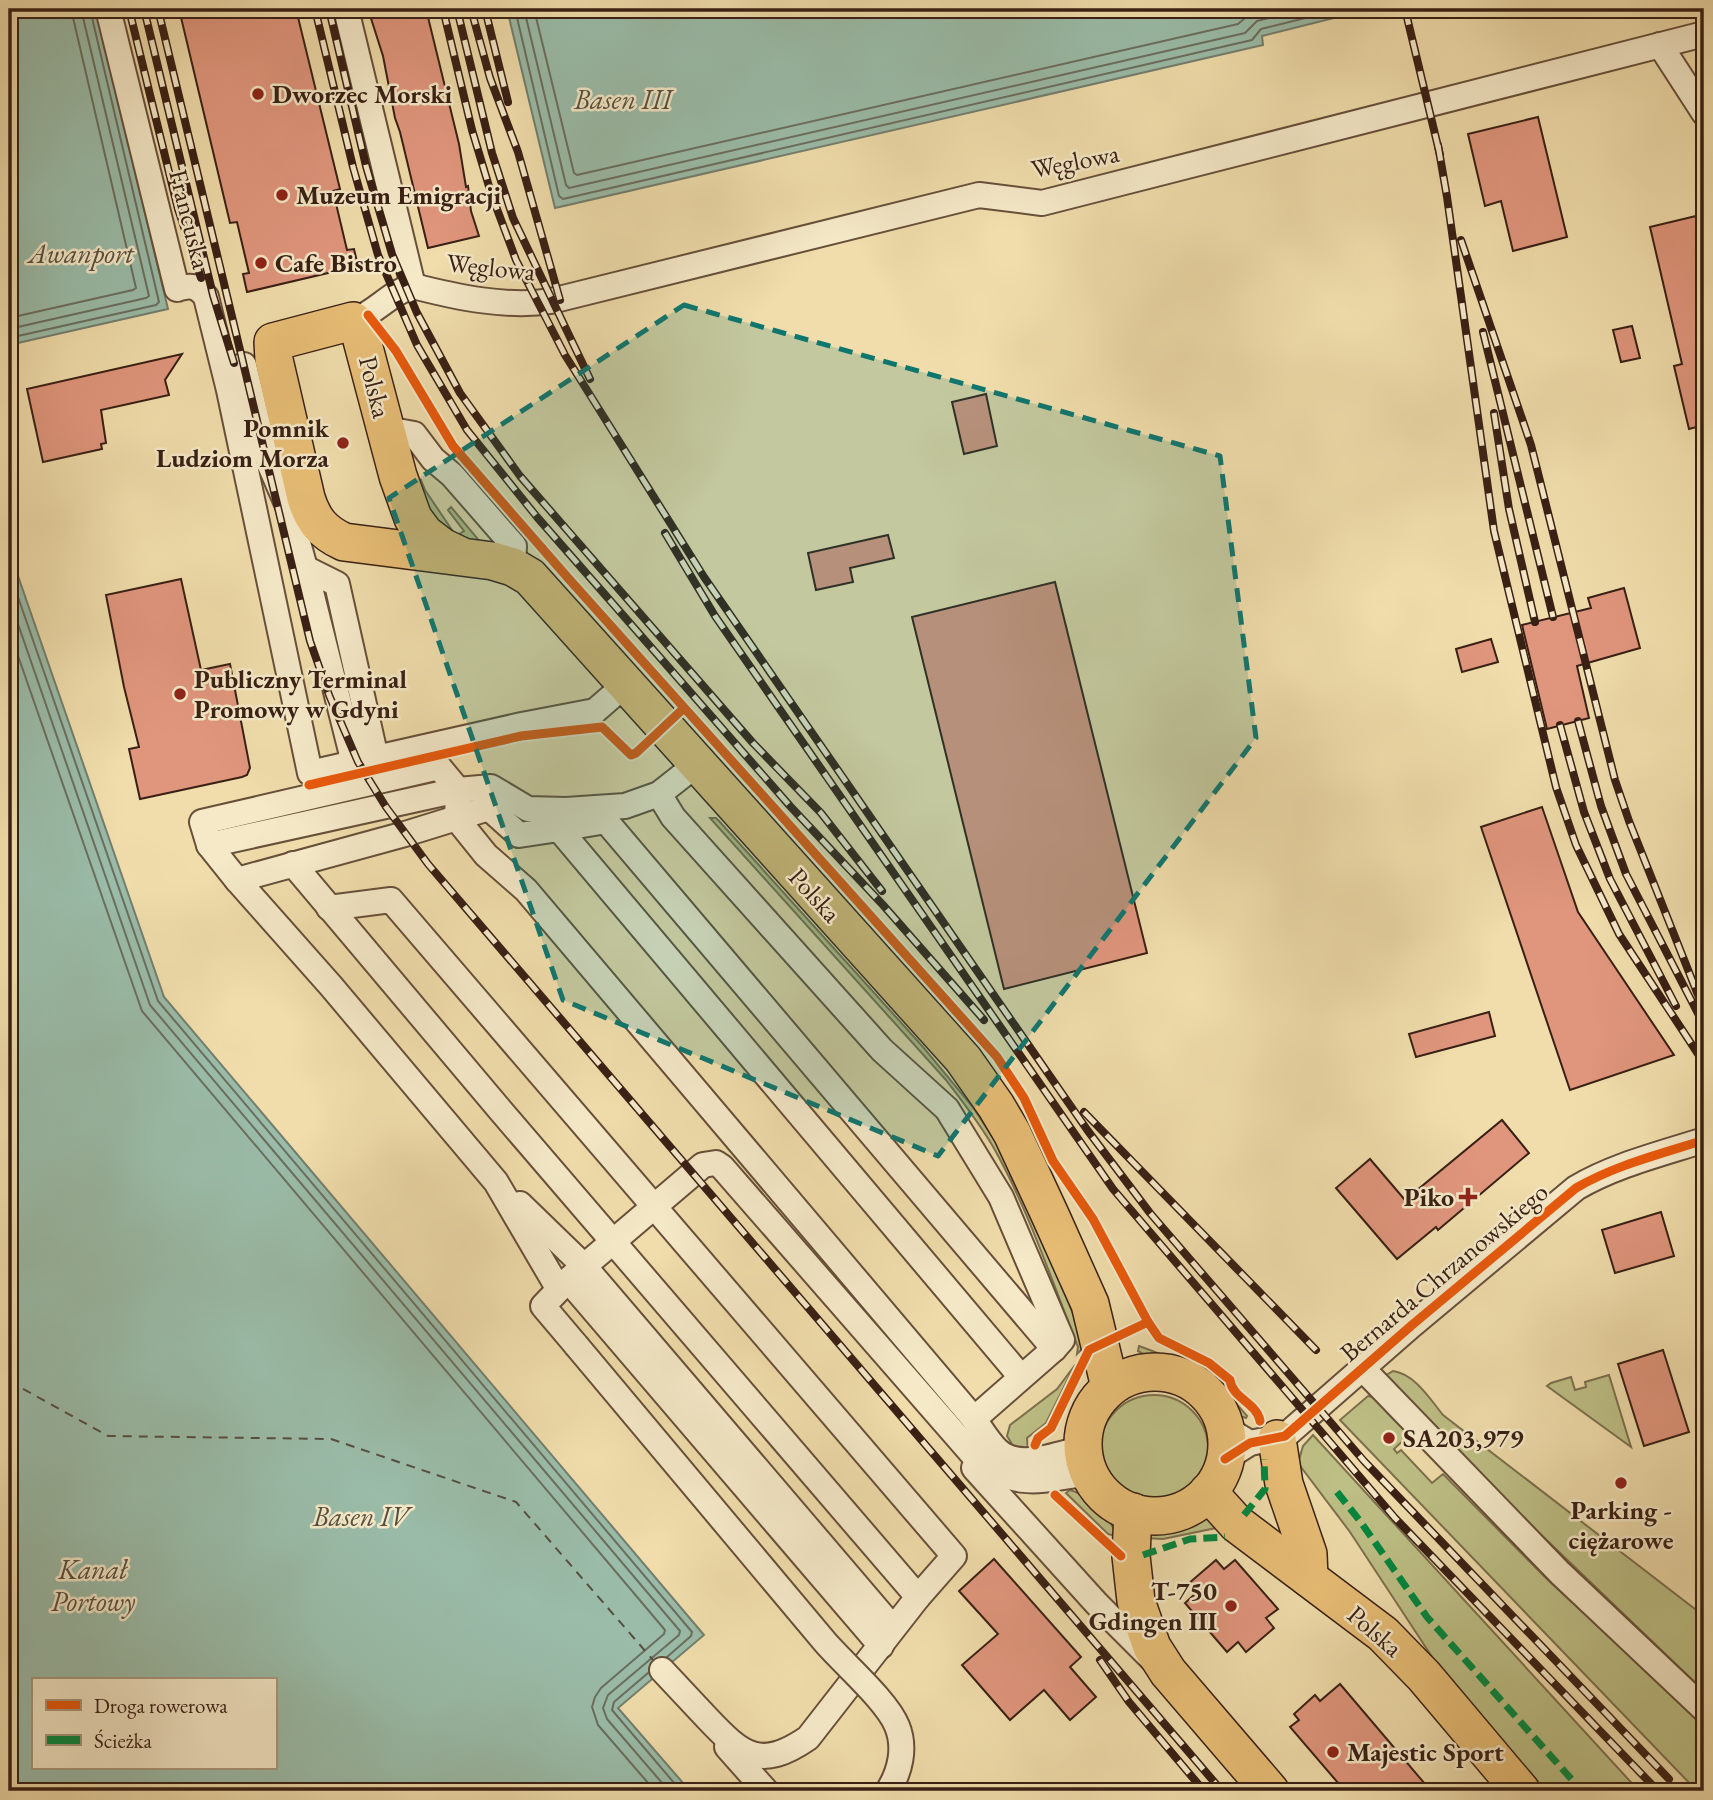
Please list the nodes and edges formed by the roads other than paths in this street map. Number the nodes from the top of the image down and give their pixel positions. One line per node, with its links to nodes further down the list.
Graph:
1 (108, 9): 8 (street, Francuska)
2 (346, 9): 6 (street)
3 (1704, 34): 4 (street, Węglowa)
4 (1660, 45): 5 (street); 6 (street, Węglowa)
5 (1704, 113)
6 (413, 286): 7 (street)
7 (353, 321): 8 (highway, Polska); 9 (highway, Polska)
8 (247, 365): 10 (highway); 11 (street); 14 (street)
9 (386, 429): 12 (highway, Polska); 12 (street)
10 (298, 461): 11 (street); 12 (highway)
11 (288, 506): 14 (street)
12 (489, 562): 13 (highway, Polska)
13 (626, 684): 14 (street); 15 (highway, Polska)
14 (365, 760)
15 (697, 764): 17 (street); 32 (highway, Polska)
16 (458, 790): 17 (street); 18 (street); 21 (street)
17 (659, 794): 29 (street)
18 (457, 819): 19 (street); 20 (street); 33 (street)
19 (559, 829): 29 (street); 31 (street)
20 (293, 864): 21 (street); 22 (street)
21 (237, 880): 25 (street)
22 (328, 908): 26 (street); 27 (street)
23 (1704, 1140): 30 (street, Bernarda Chrzanowskiego)
24 (703, 1165): 26 (street); 35 (street); 41 (street)
25 (496, 1182): 28 (street); 28 (street)
26 (653, 1207): 27 (street); 39 (street)
27 (613, 1241): 28 (street); 39 (street)
28 (570, 1278): 40 (street); 44 (street, bridge)
29 (1054, 1349): 31 (street)
30 (1363, 1368): 34 (street, Bernarda Chrzanowskiego); 42 (street)
31 (1021, 1377): 33 (street)
32 (1125, 1380): 34 (highway); 35 (highway)
33 (974, 1419): 35 (street)
34 (1244, 1442): 36 (highway); 38 (highway)
35 (1086, 1461): 37 (highway)
36 (1208, 1492): 37 (highway); 38 (highway, Polska)
37 (1133, 1512): 41 (highway)
38 (1309, 1578): 46 (highway, Polska)
39 (918, 1597): 40 (street)
40 (887, 1637): 43 (street)
41 (1181, 1688): 45 (highway)
42 (1704, 1709)
43 (766, 1791)
44 (888, 1791)
45 (1270, 1791)
46 (1521, 1791)

